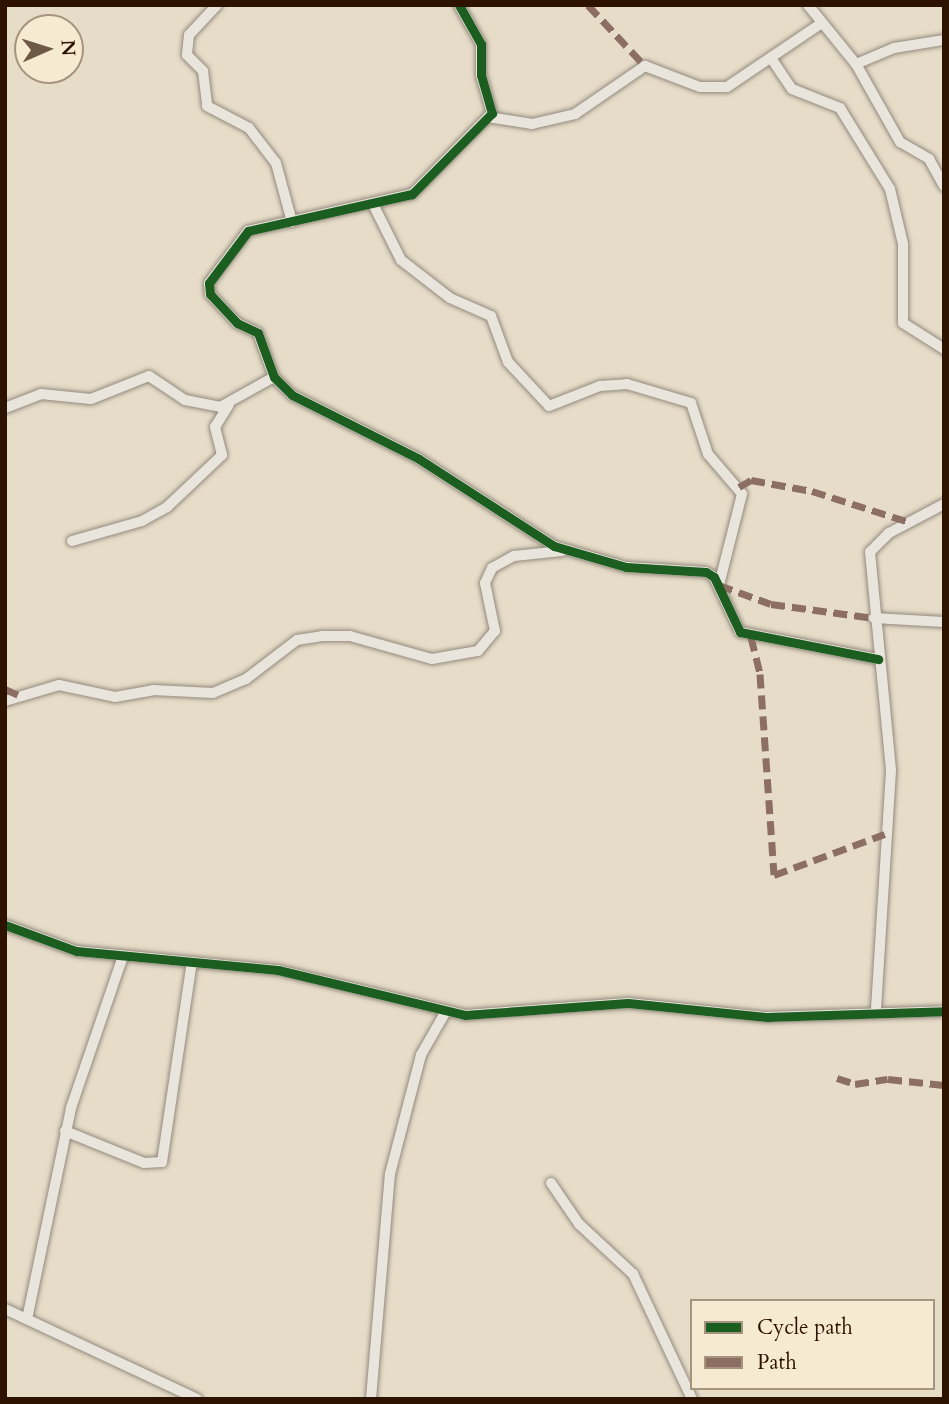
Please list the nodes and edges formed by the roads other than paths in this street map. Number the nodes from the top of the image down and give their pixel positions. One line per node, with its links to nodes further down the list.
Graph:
1 (217, 5): 11 (street)
2 (459, 5): 8 (street)
3 (808, 5): 4 (street)
4 (822, 23): 6 (street); 7 (street)
5 (944, 40): 7 (street)
6 (773, 61): 8 (street); 12 (street)
7 (856, 64): 9 (street)
8 (488, 117): 10 (street)
9 (944, 186)
10 (374, 206): 11 (street); 19 (street)
11 (292, 222): 13 (street)
12 (944, 349)
13 (274, 377): 14 (street); 18 (street)
14 (229, 405): 15 (street); 17 (street)
15 (5, 408)
16 (944, 504): 20 (street)
17 (72, 541)
18 (565, 551): 19 (street); 23 (street)
19 (719, 585): 22 (street)
20 (874, 618): 21 (street); 22 (street)
21 (944, 622)
22 (878, 659): 27 (street)
23 (5, 701)
24 (5, 925): 25 (street)
25 (123, 956): 26 (street); 30 (street)
26 (192, 962): 29 (street); 30 (street)
27 (876, 1009): 28 (street); 29 (street)
28 (944, 1010)
29 (445, 1013): 35 (street)
30 (65, 1130): 33 (street)
31 (551, 1183): 36 (street)
32 (5, 1309): 33 (street)
33 (27, 1319): 34 (street)
34 (197, 1399)
35 (372, 1399)
36 (692, 1399)

